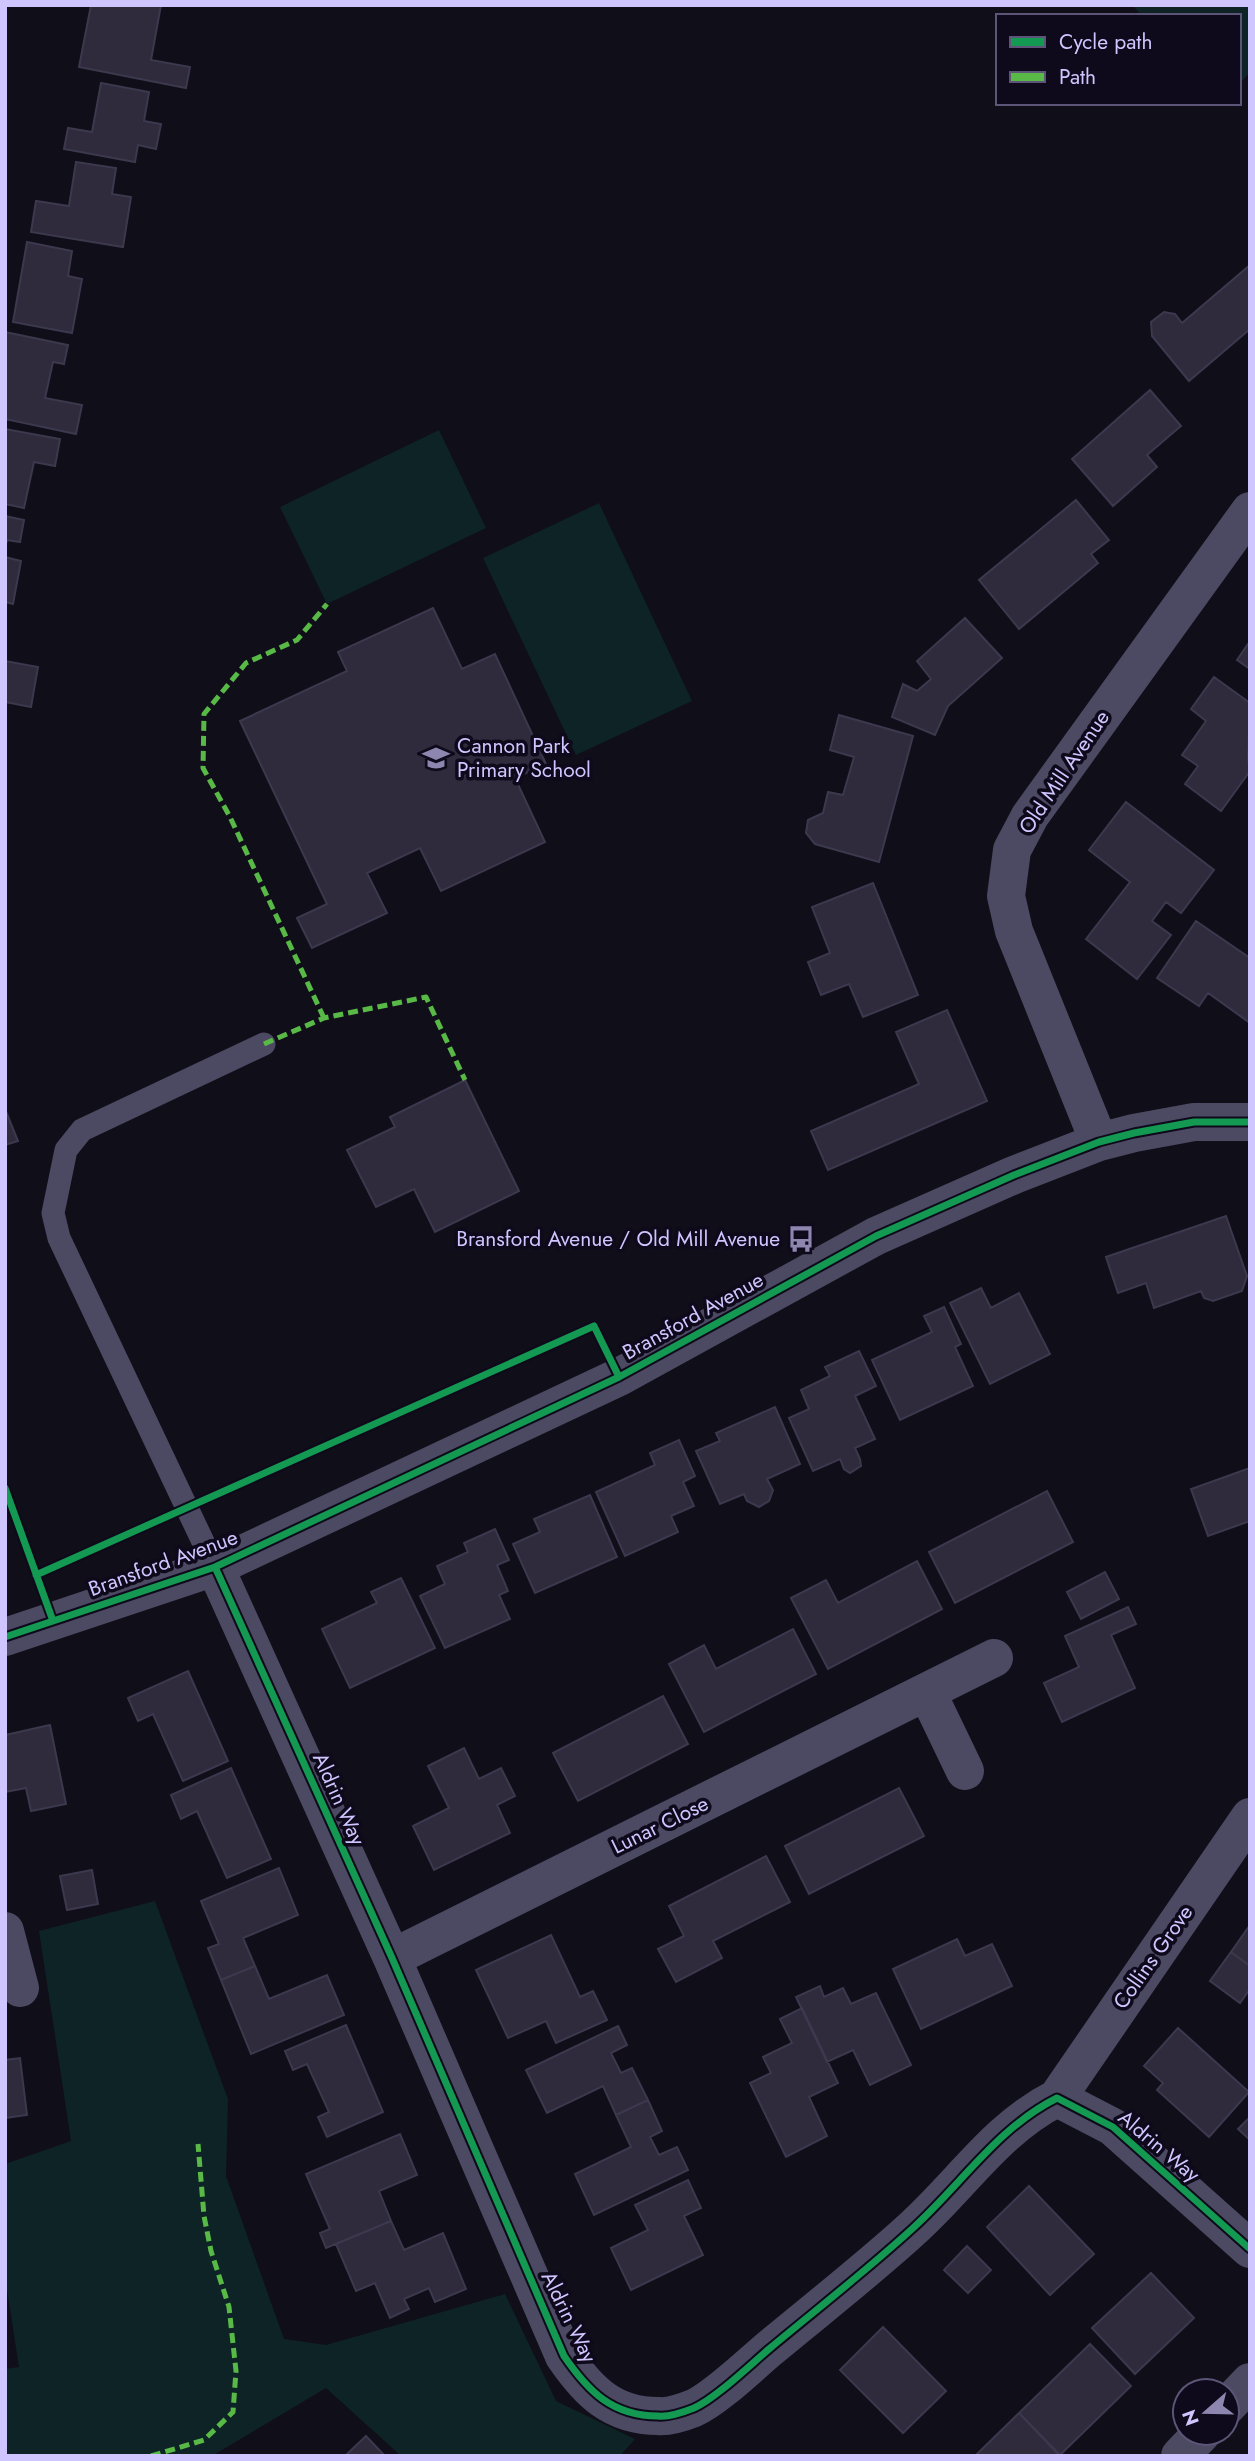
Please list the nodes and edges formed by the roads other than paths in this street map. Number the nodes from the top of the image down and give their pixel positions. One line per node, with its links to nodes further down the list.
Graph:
1 (1250, 511): 4 (street, Old Mill Avenue)
2 (264, 1044): 5 (lane)
3 (1250, 1122): 4 (street, Bransford Avenue)
4 (1100, 1142): 5 (street, Bransford Avenue)
5 (215, 1567): 6 (street, Bransford Avenue); 12 (street, Aldrin Way)
6 (5, 1637)
7 (994, 1658): 8 (street, Lunar Close)
8 (928, 1692): 9 (street); 12 (street, Lunar Close)
9 (965, 1771)
10 (1250, 1817): 14 (street, Collins Grove)
11 (6, 1940): 13 (street)
12 (392, 1958): 14 (street, Aldrin Way)
13 (20, 1989)
14 (1057, 2098): 15 (street, Aldrin Way)
15 (1250, 2249)

